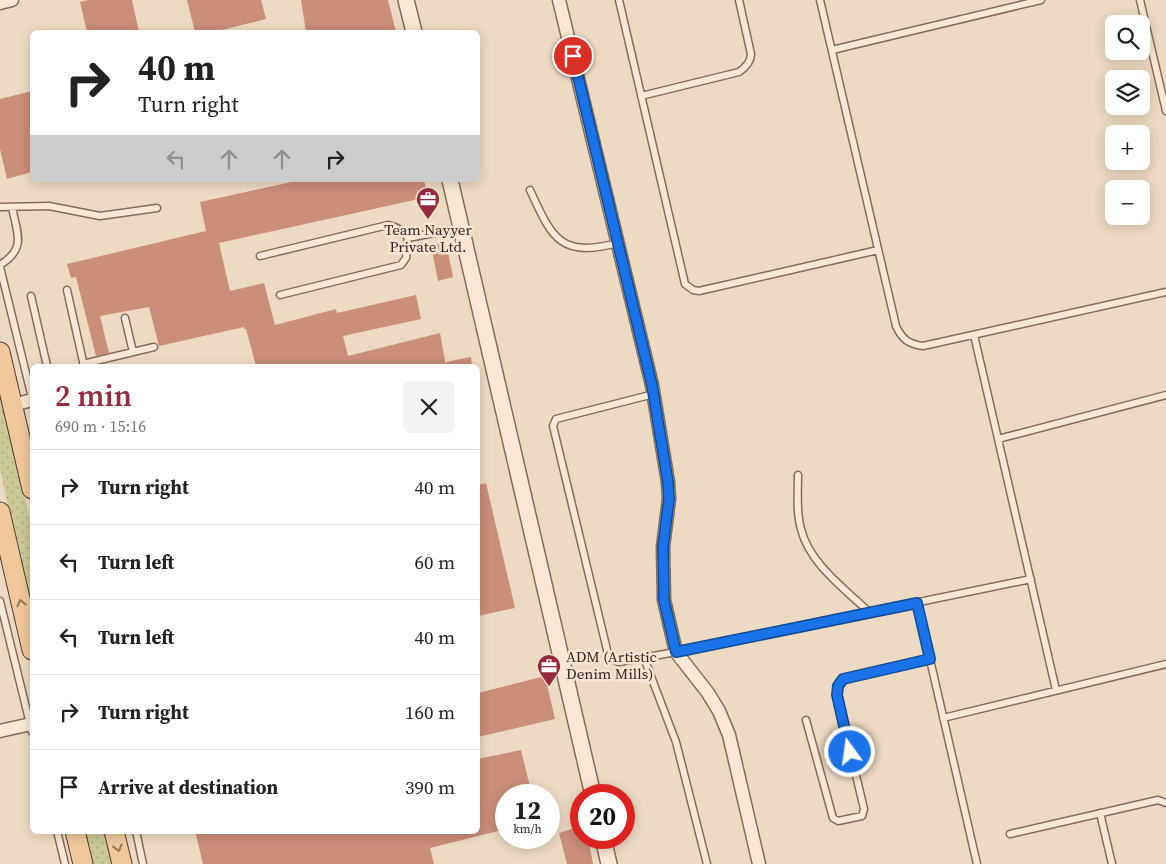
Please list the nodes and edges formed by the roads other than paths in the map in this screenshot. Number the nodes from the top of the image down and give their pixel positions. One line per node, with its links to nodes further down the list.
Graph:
1 (12, 0): 9 (street)
2 (406, 0): 10 (street)
3 (559, 0): 21 (street)
4 (619, 0): 12 (lane)
5 (739, 0): 12 (lane)
6 (820, 0): 11 (lane)
7 (1041, 0): 11 (lane)
8 (1140, 0): 13 (lane)
9 (0, 3)
10 (414, 30)
11 (832, 50): 22 (lane)
12 (641, 96): 22 (lane)
13 (1166, 111)
14 (450, 182): 19 (street)
15 (530, 190): 21 (lane)
16 (0, 207): 17 (lane)
17 (12, 207): 18 (lane); 24 (lane)
18 (157, 208)
19 (461, 228): 20 (lane); 61 (street)
20 (408, 238): 23 (lane); 27 (lane)
21 (618, 243): 38 (street)
22 (878, 250): 30 (lane)
23 (260, 256)
24 (0, 266): 37 (lane)
25 (67, 290): 35 (lane)
26 (1166, 292): 30 (lane)
27 (280, 295)
28 (31, 296): 34 (lane)
29 (125, 318): 33 (lane)
30 (974, 335): 42 (lane)
31 (154, 347): 33 (lane)
32 (0, 352): 41 (main road)
33 (133, 352): 36 (lane)
34 (47, 364)
35 (84, 364)
36 (88, 364)
37 (30, 380)
38 (654, 394): 51 (street); 52 (lane)
39 (1166, 395): 42 (lane)
40 (30, 400): 41 (street)
41 (13, 405): 44 (main road)
42 (998, 439): 46 (lane)
43 (798, 475): 49 (lane)
44 (30, 480)
45 (0, 512): 50 (main road, one-way to 45)
46 (1031, 579): 48 (lane); 55 (lane)
47 (0, 601): 57 (lane)
48 (917, 603): 49 (lane); 53 (lane)
49 (869, 612): 51 (lane)
50 (30, 641)
51 (676, 652): 52 (lane); 76 (street)
52 (644, 658): 75 (lane)
53 (930, 659): 56 (lane); 58 (lane)
54 (1166, 664): 55 (lane)
55 (1056, 690): 56 (lane)
56 (943, 718): 77 (lane)
57 (30, 720)
58 (806, 720)
59 (30, 728): 60 (street)
60 (0, 731)
61 (590, 784)
62 (1166, 803): 63 (lane)
63 (1100, 813): 68 (lane); 78 (lane)
64 (58, 834): 70 (lane)
65 (76, 834): 71 (main road)
66 (115, 834): 72 (main road, one-way to 72)
67 (137, 834): 73 (lane)
68 (1010, 834)
69 (606, 849): 74 (street)
70 (65, 864)
71 (83, 864)
72 (122, 864)
73 (143, 864)
74 (609, 864)
75 (707, 864)
76 (760, 864)
77 (977, 864)
78 (1112, 864)

